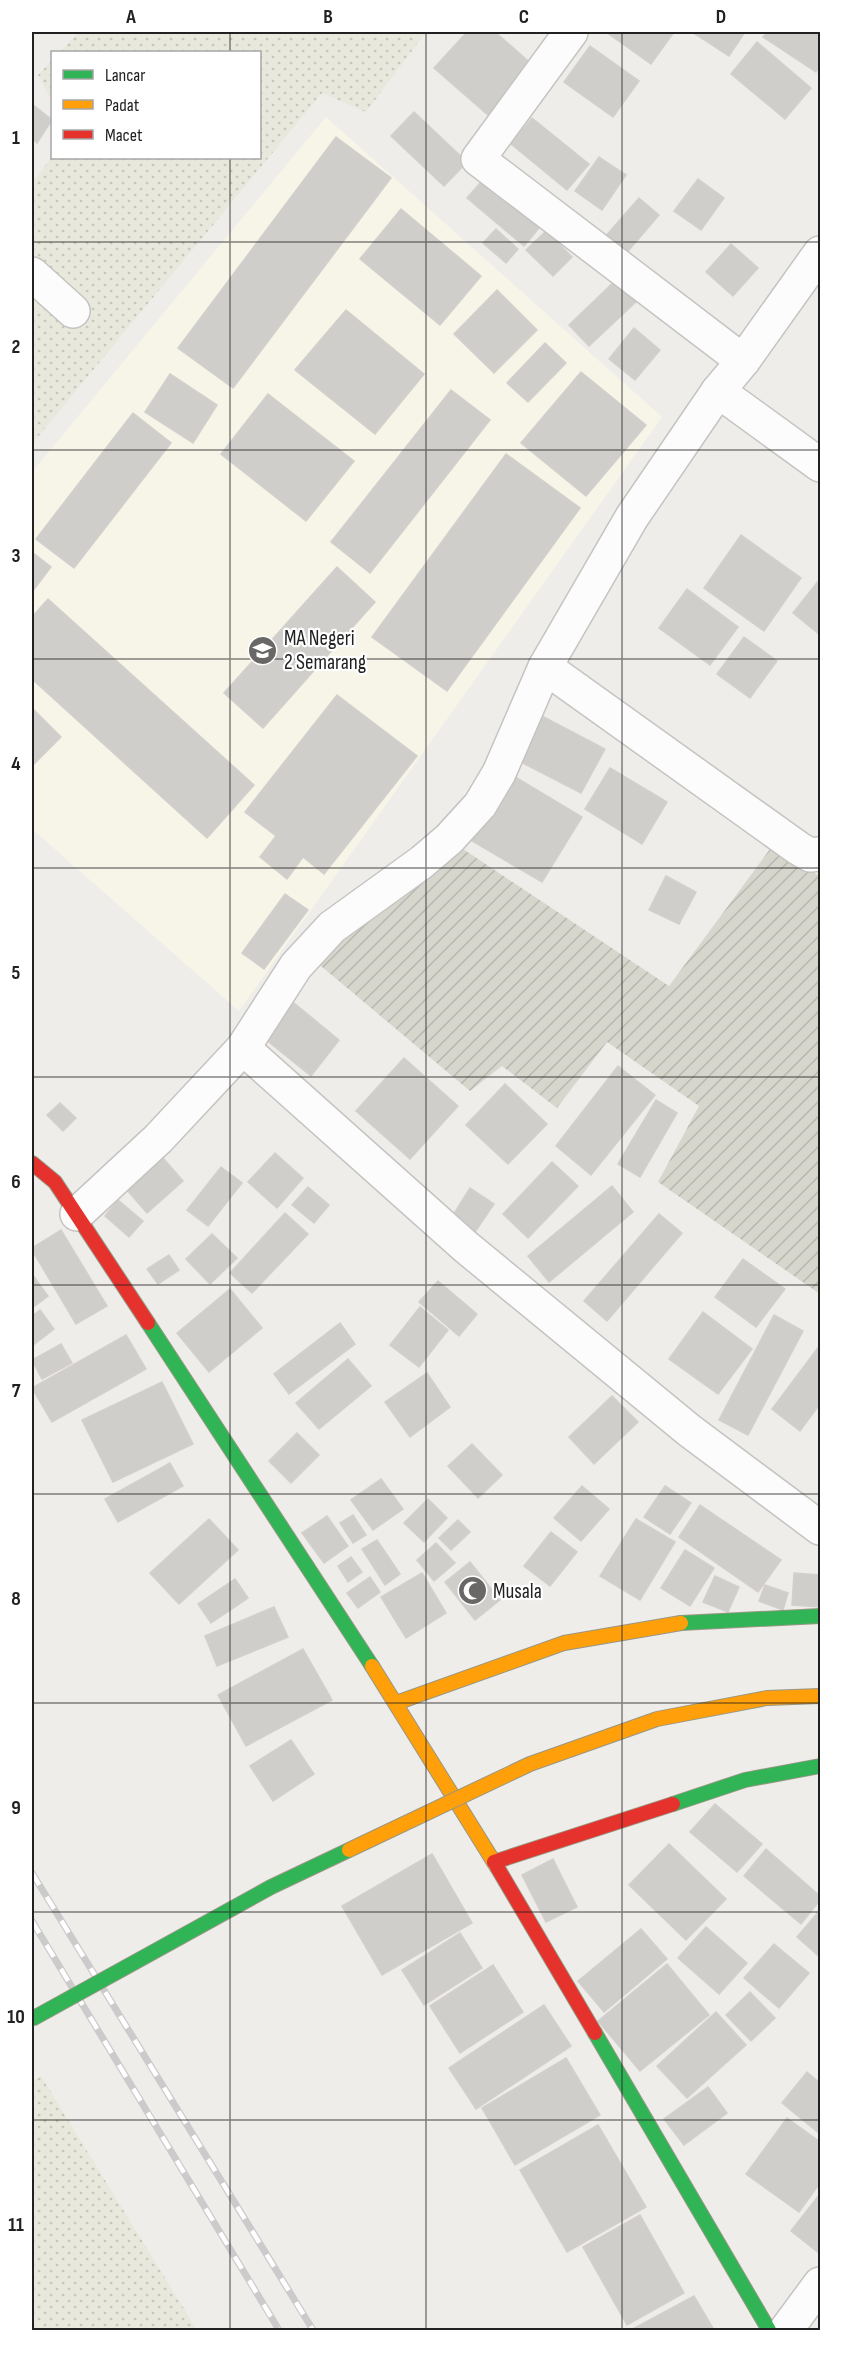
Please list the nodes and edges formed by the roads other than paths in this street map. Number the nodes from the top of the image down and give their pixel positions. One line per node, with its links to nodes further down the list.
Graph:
1 (571, 32): 5 (street)
2 (820, 253): 5 (street)
3 (32, 274): 4 (street)
4 (73, 311)
5 (743, 361): 6 (street)
6 (718, 391): 7 (street); 8 (street)
7 (820, 465)
8 (545, 667): 9 (street); 10 (street)
9 (820, 854)
10 (243, 1048): 12 (street); 13 (street)
11 (32, 1164): 12 (street)
12 (77, 1214): 16 (street)
13 (820, 1528)
14 (820, 1616): 16 (street)
15 (820, 1696): 19 (street, bridge)
16 (396, 1703): 18 (street)
17 (820, 1766): 18 (street)
18 (494, 1862): 21 (street)
19 (32, 2019)
20 (820, 2284): 22 (street)
21 (769, 2331)
22 (786, 2331)

